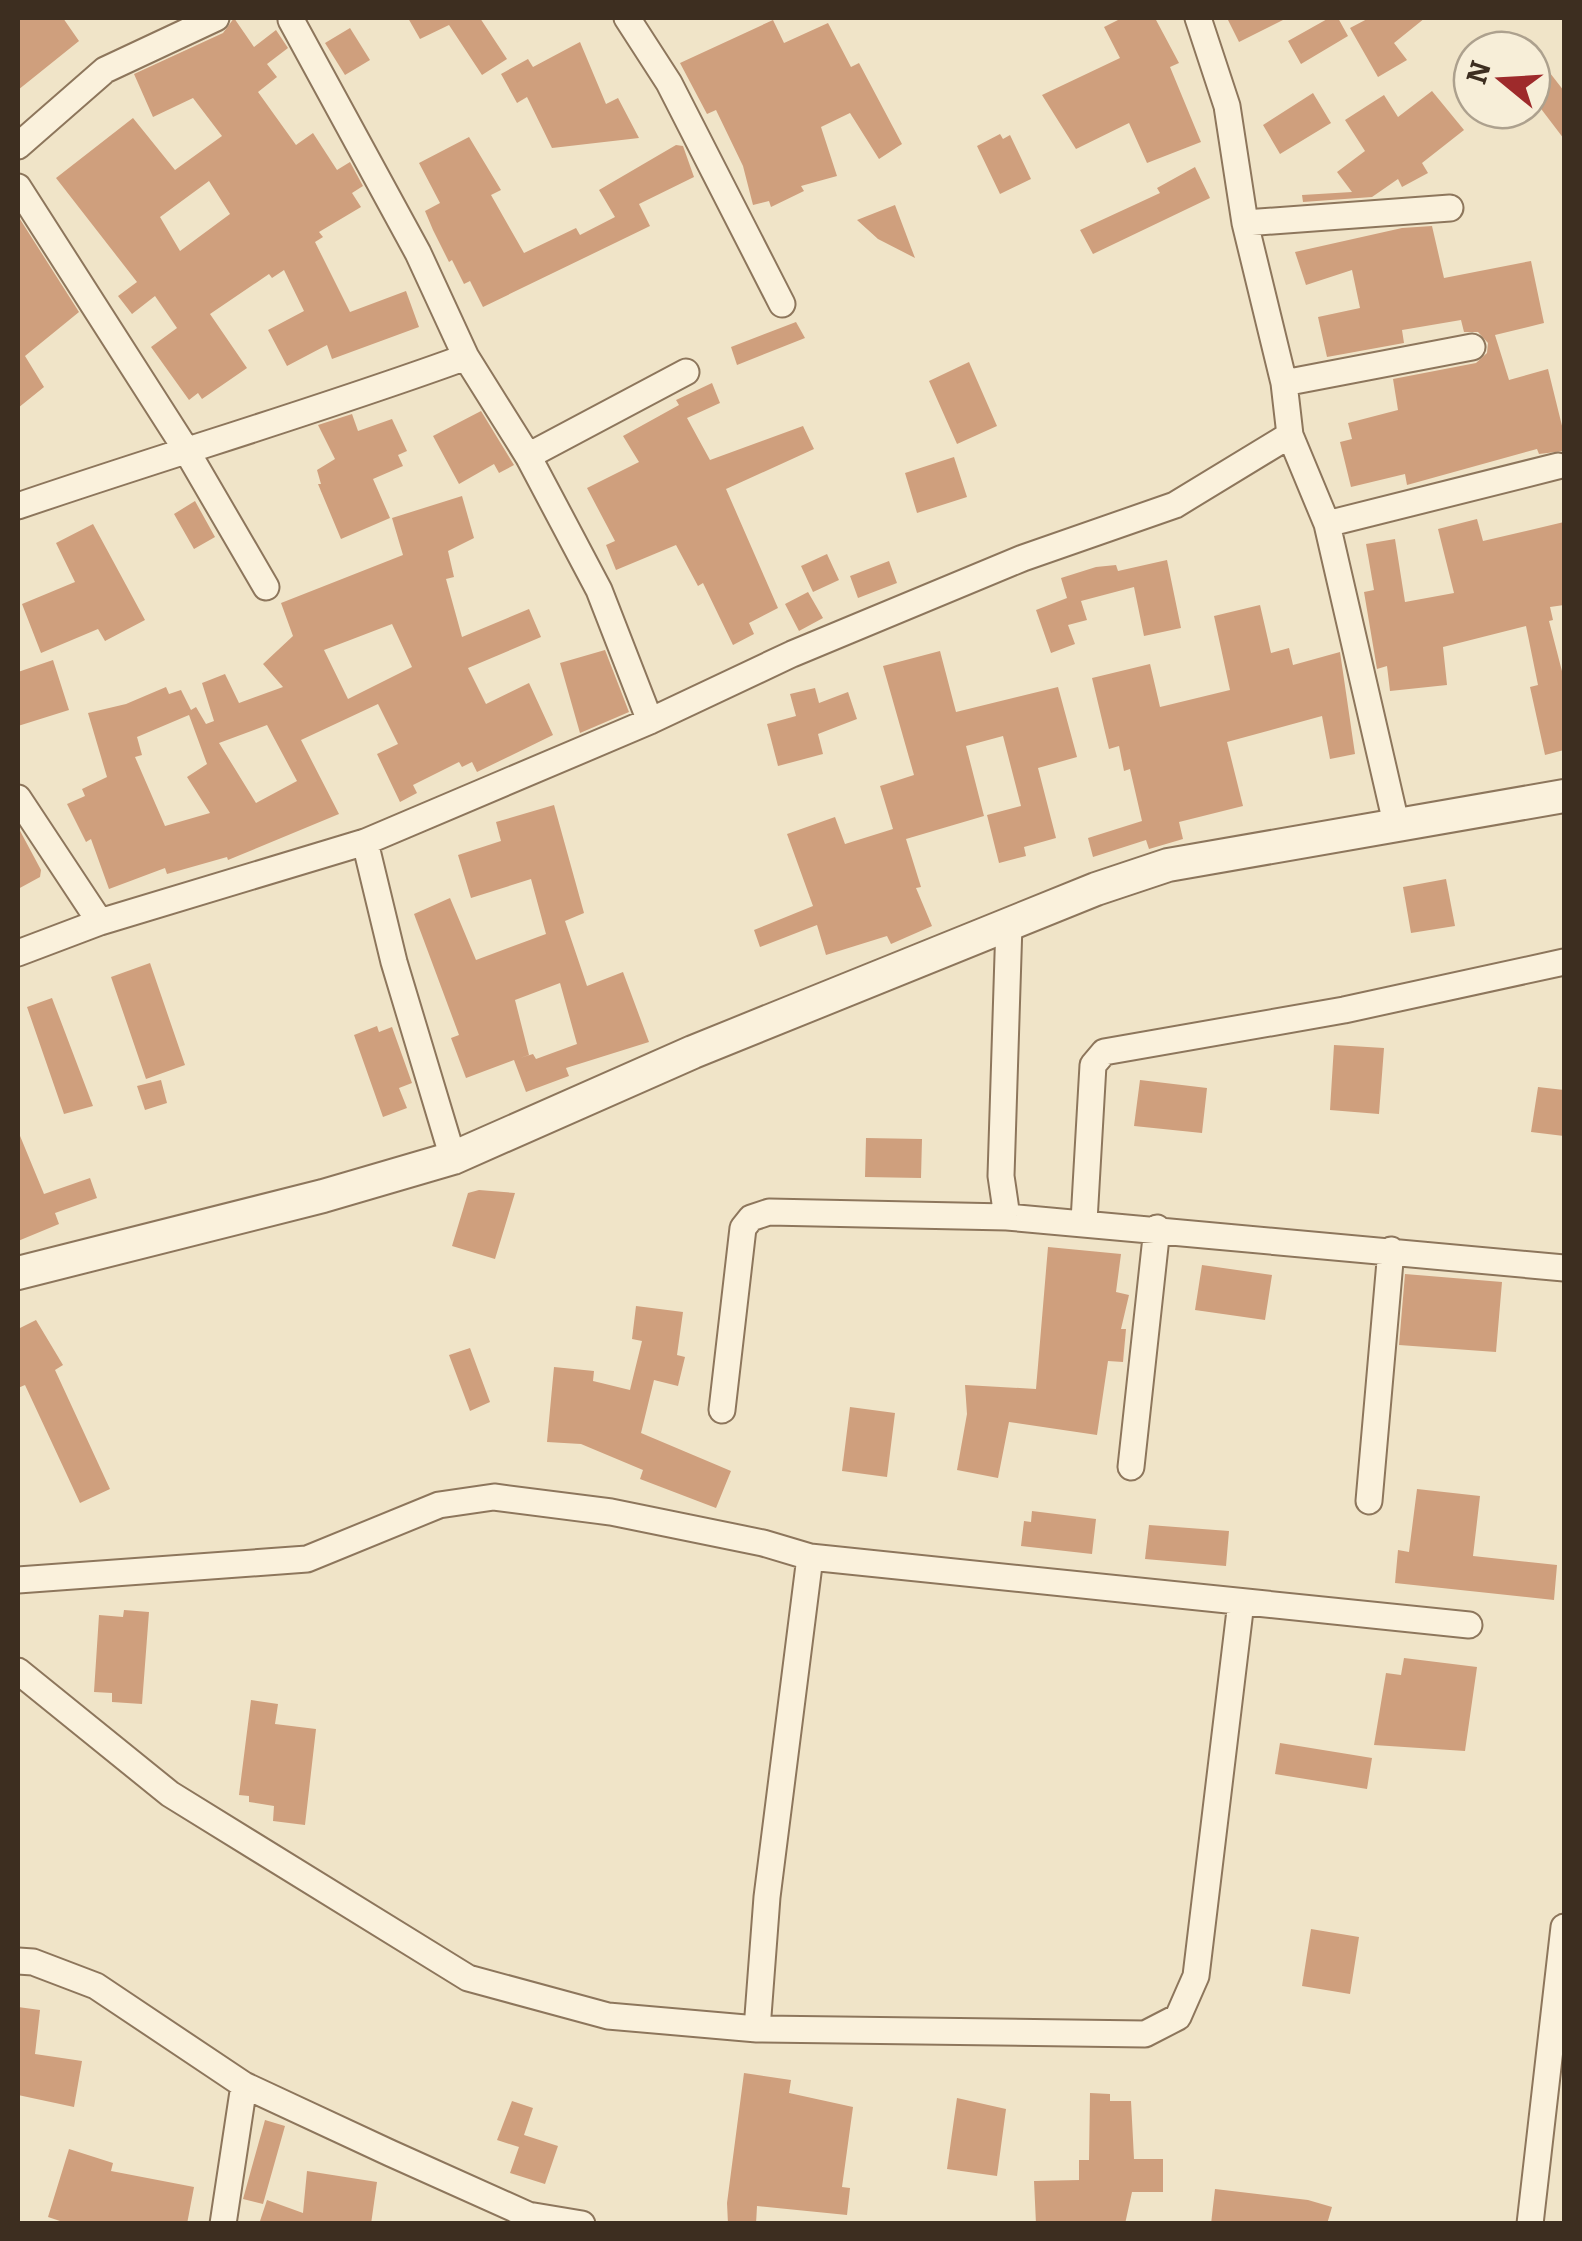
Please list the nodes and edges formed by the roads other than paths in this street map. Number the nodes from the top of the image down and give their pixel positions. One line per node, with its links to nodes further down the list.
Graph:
1 (216, 18): 5 (street)
2 (290, 18): 11 (street)
3 (627, 18): 9 (street)
4 (1198, 18): 8 (street)
5 (18, 146)
6 (18, 188): 15 (street)
7 (1450, 208): 8 (street)
8 (1244, 223): 13 (street)
9 (782, 304)
10 (1472, 347): 13 (street)
11 (466, 357): 15 (street); 16 (street)
12 (686, 372): 16 (street)
13 (1284, 383): 14 (street)
14 (1290, 435): 19 (street); 21 (street)
15 (185, 448): 18 (street); 20 (street)
16 (528, 456): 21 (street)
17 (1558, 466): 19 (street)
18 (18, 506)
19 (1327, 524): 24 (street)
20 (266, 586)
21 (650, 721): 25 (street)
22 (1564, 796): 24 (street)
23 (18, 798): 26 (street)
24 (1396, 823): 27 (street)
25 (365, 842): 26 (street); 30 (street)
26 (100, 922): 28 (street)
27 (1009, 924): 30 (street); 31 (street)
28 (18, 953)
29 (1564, 962): 32 (street)
30 (453, 1158): 36 (street)
31 (1007, 1217): 32 (street); 37 (street)
32 (1084, 1221): 33 (street)
33 (1157, 1228): 34 (street); 38 (street)
34 (1391, 1250): 35 (street); 39 (street)
35 (1564, 1268)
36 (18, 1274)
37 (722, 1410)
38 (1131, 1467)
39 (1369, 1501)
40 (810, 1557): 41 (street); 42 (street); 47 (street)
41 (18, 1580)
42 (1241, 1602): 43 (street); 47 (street)
43 (1468, 1625)
44 (18, 1670): 47 (street)
45 (1564, 1926): 52 (street)
46 (18, 1960): 48 (street)
47 (757, 2030)
48 (244, 2085): 49 (street); 50 (street)
49 (527, 2220): 51 (street)
50 (222, 2224)
51 (582, 2224)
52 (1530, 2224)

